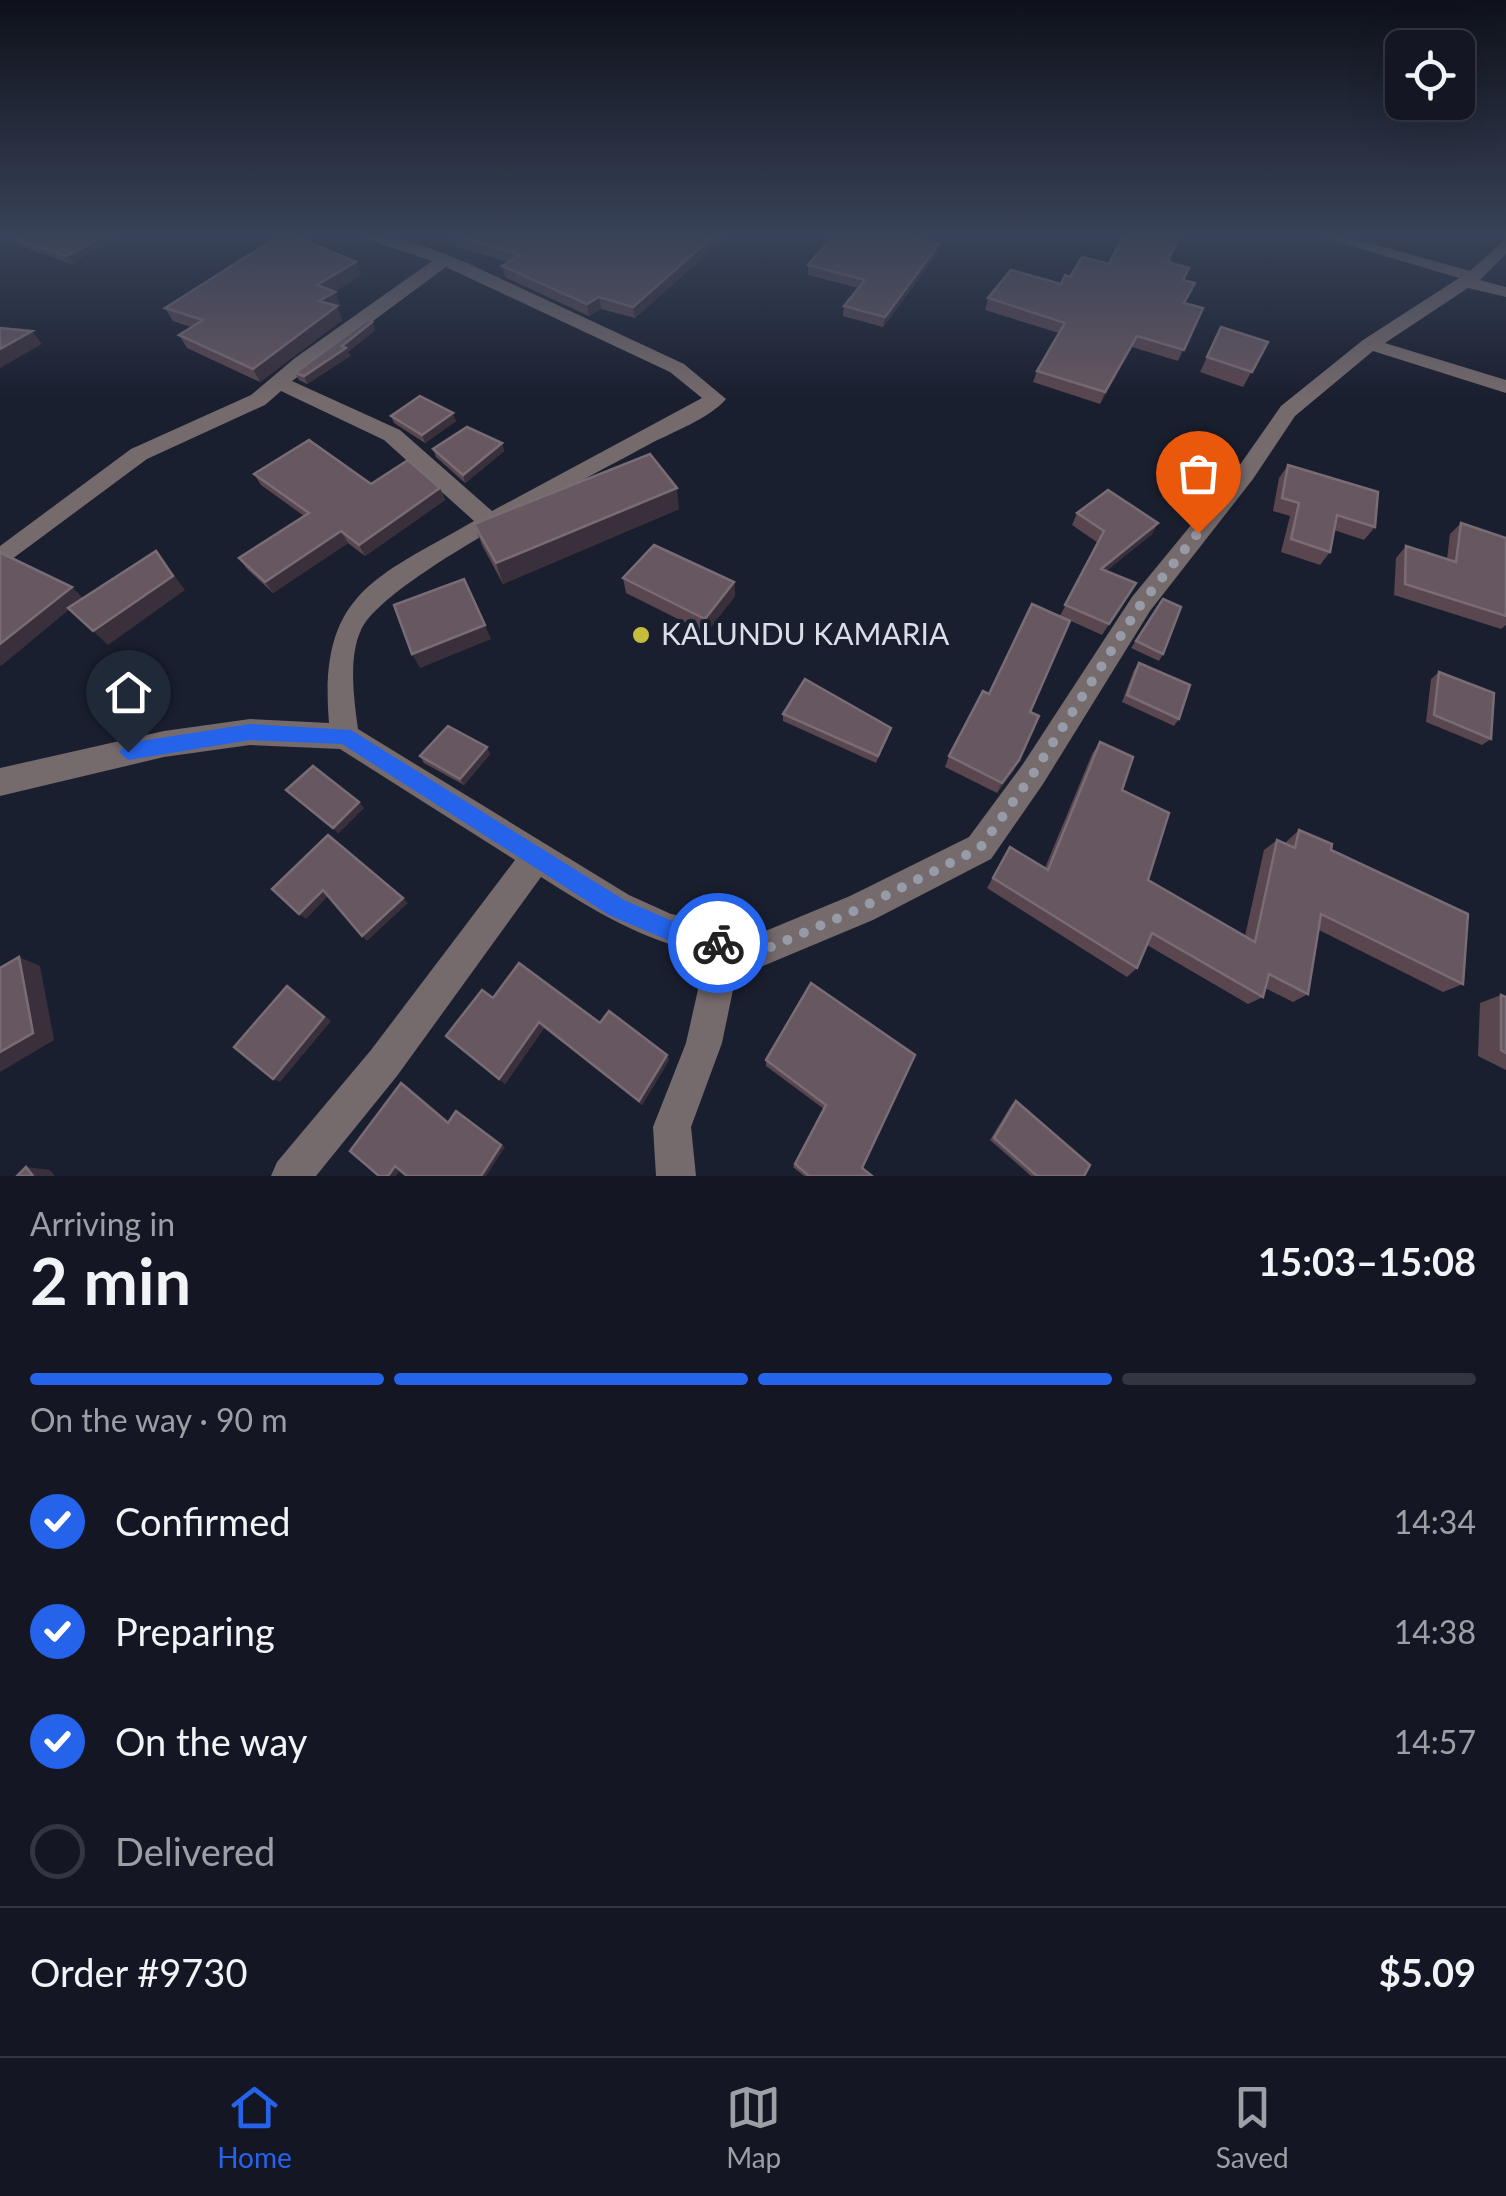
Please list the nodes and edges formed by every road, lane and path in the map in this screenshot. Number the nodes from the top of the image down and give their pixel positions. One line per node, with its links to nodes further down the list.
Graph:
1 (405, 289): 5 (street)
2 (507, 289): 7 (street)
3 (1454, 289): 4 (street)
4 (1370, 344): 6 (street); 12 (street)
5 (281, 383): 7 (street); 8 (street)
6 (1506, 387)
7 (490, 522): 9 (street)
8 (0, 558)
9 (344, 736): 10 (street); 11 (street)
10 (0, 782)
11 (535, 859): 12 (street); 13 (street)
12 (725, 944): 14 (street)
13 (291, 1176)
14 (676, 1176)

